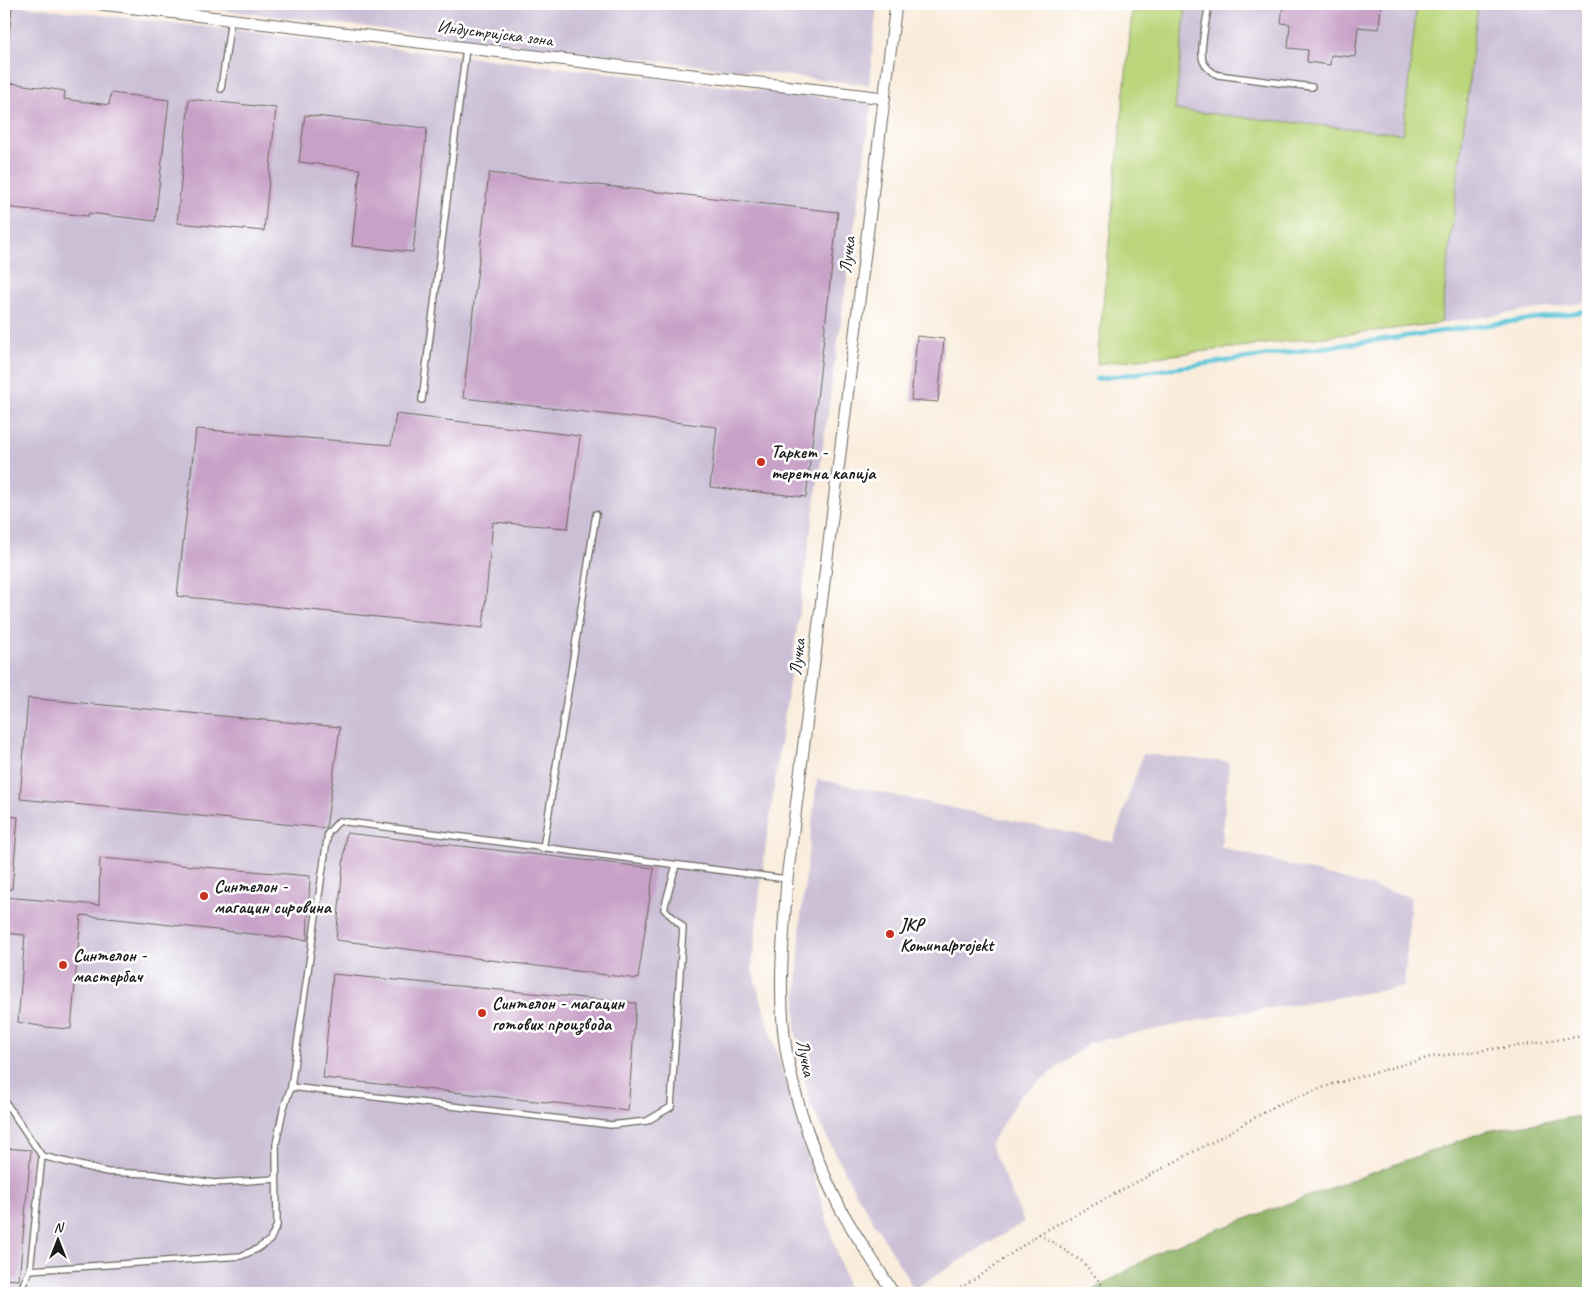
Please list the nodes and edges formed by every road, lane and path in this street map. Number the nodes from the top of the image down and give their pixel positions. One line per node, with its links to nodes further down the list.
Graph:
1 (9, 4): 6 (lane)
2 (101, 4): 5 (street, Индустријска зона)
3 (896, 4): 10 (street, Лучка)
4 (1209, 4): 8 (lane)
5 (231, 19): 7 (street, Индустријска зона); 9 (lane)
6 (4, 48)
7 (466, 48): 10 (street, Индустријска зона); 11 (lane)
8 (1312, 87)
9 (221, 89)
10 (884, 98): 15 (street, Лучка)
11 (422, 400)
12 (596, 514): 13 (lane)
13 (543, 849): 14 (lane); 17 (lane)
14 (676, 865): 15 (lane); 17 (lane)
15 (787, 879): 24 (street, Лучка)
16 (1588, 1035): 21 (path)
17 (291, 1087): 20 (lane)
18 (4, 1100): 19 (lane)
19 (42, 1156): 20 (lane); 22 (lane)
20 (276, 1179): 22 (lane)
21 (1039, 1234): 25 (path); 26 (path)
22 (30, 1270): 23 (lane)
23 (19, 1293)
24 (893, 1293)
25 (952, 1293)
26 (1109, 1293)

